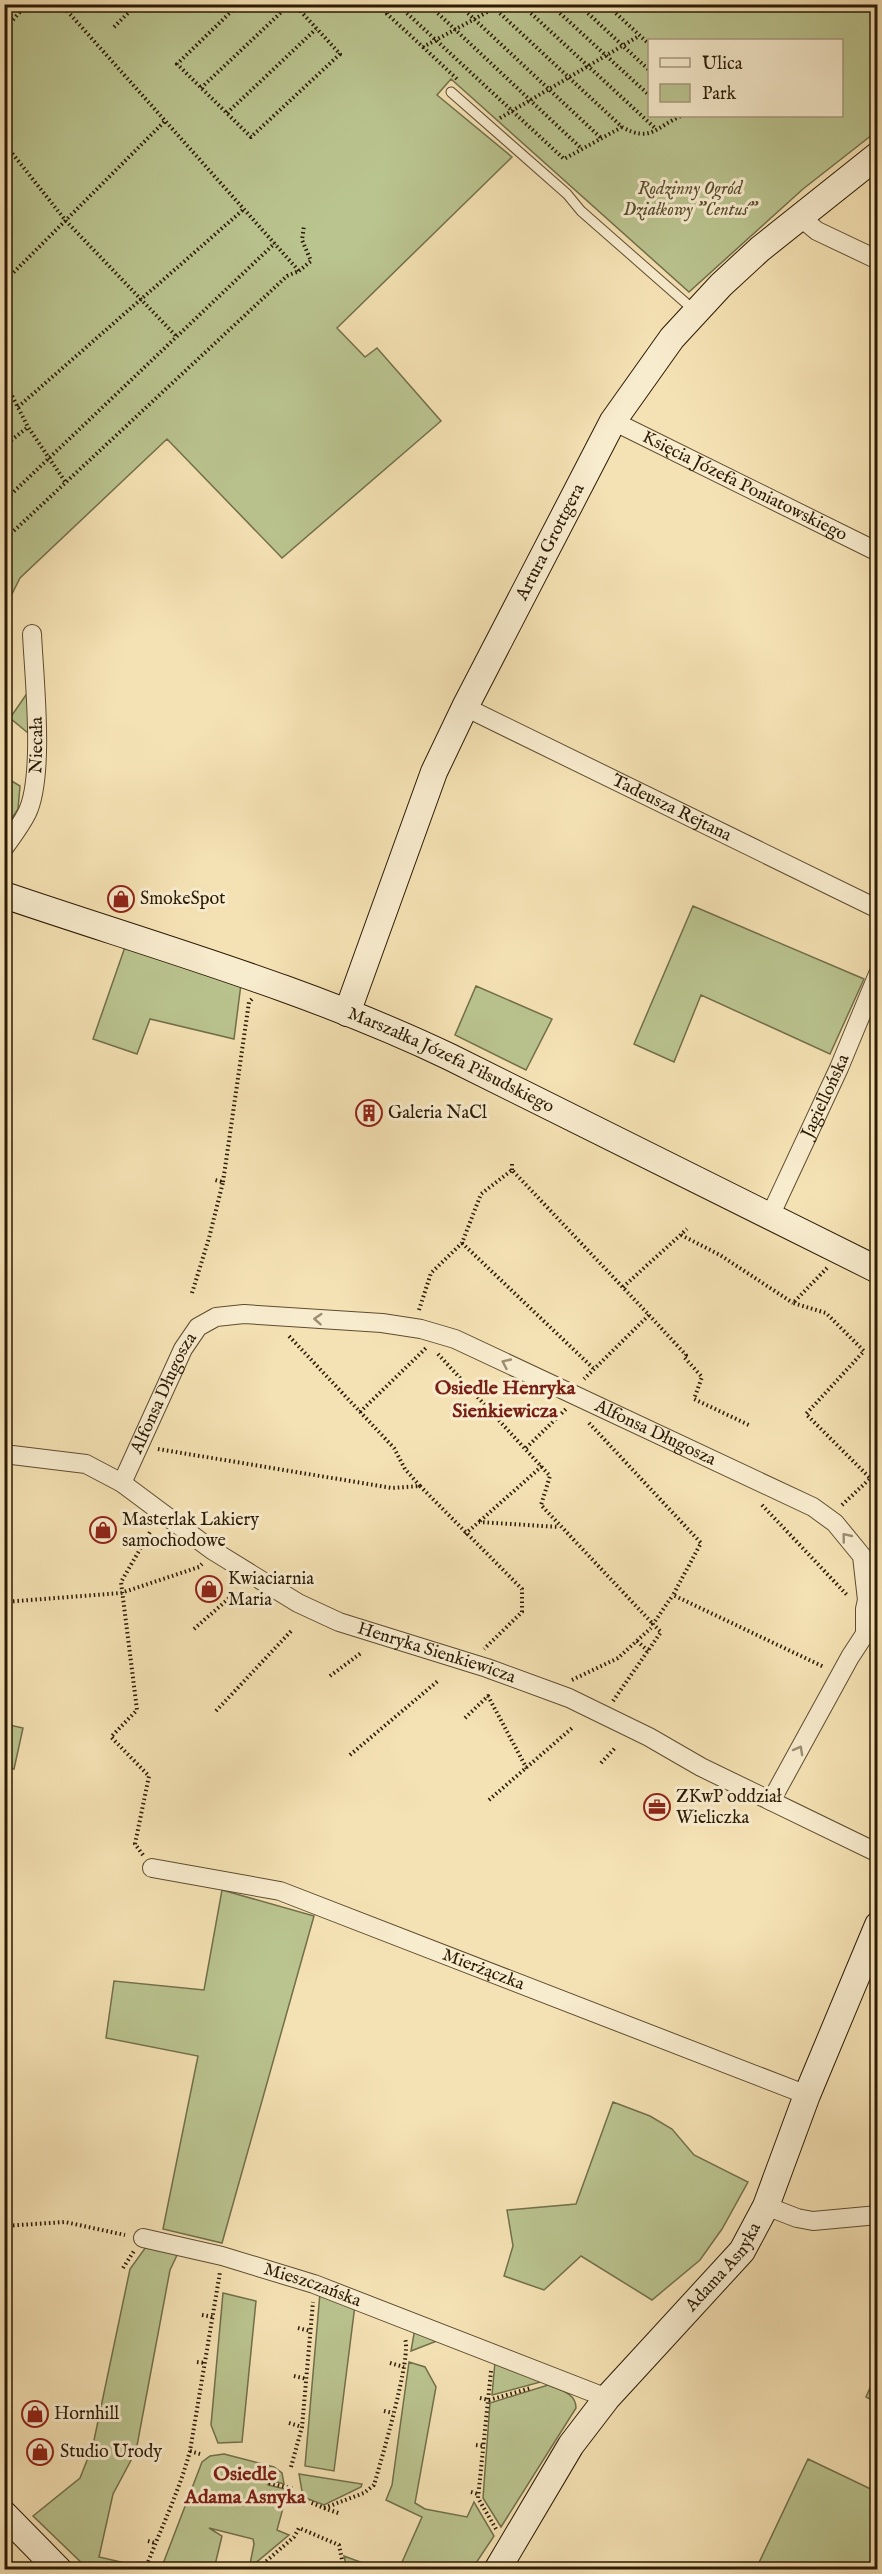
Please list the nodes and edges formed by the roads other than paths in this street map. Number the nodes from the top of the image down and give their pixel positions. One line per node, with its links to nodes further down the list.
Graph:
1 (451, 92): 5 (lane)
2 (878, 155): 3 (main road, Artura Grottgera)
3 (800, 217): 4 (street); 5 (main road, Artura Grottgera)
4 (878, 260)
5 (695, 311): 6 (main road, Artura Grottgera)
6 (613, 421): 7 (street, Księcia Józefa Poniatowskiego); 9 (main road, Artura Grottgera)
7 (878, 552)
8 (32, 634): 10 (street, Niecała)
9 (465, 707): 12 (street, Tadeusza Rejtana); 14 (main road, Artura Grottgera)
10 (4, 848)
11 (4, 895): 14 (main road, Marszałka Józefa Piłsudskiego)
12 (878, 909)
13 (878, 974): 15 (street, Jagiellońska)
14 (347, 1013): 15 (main road, Marszałka Józefa Piłsudskiego)
15 (770, 1216): 16 (main road, Marszałka Józefa Piłsudskiego)
16 (878, 1270)
17 (4, 1454): 18 (street, Henryka Sienkiewicza)
18 (122, 1483): 19 (street, Henryka Sienkiewicza); 19 (street, Alfonsa Długosza, one-way to 18)
19 (771, 1801): 20 (street, Henryka Sienkiewicza)
20 (878, 1853)
21 (152, 1868): 23 (street, Mierżączka)
22 (878, 1925): 23 (main road, Adama Asnyka)
23 (807, 2095): 24 (main road, Adama Asnyka)
24 (766, 2206): 25 (street); 27 (main road, Adama Asnyka)
25 (878, 2215)
26 (143, 2238): 27 (street, Mieszczańska)
27 (607, 2398): 30 (main road, Adama Asnyka)
28 (5, 2516): 29 (main road)
29 (58, 2570)
30 (497, 2570)

